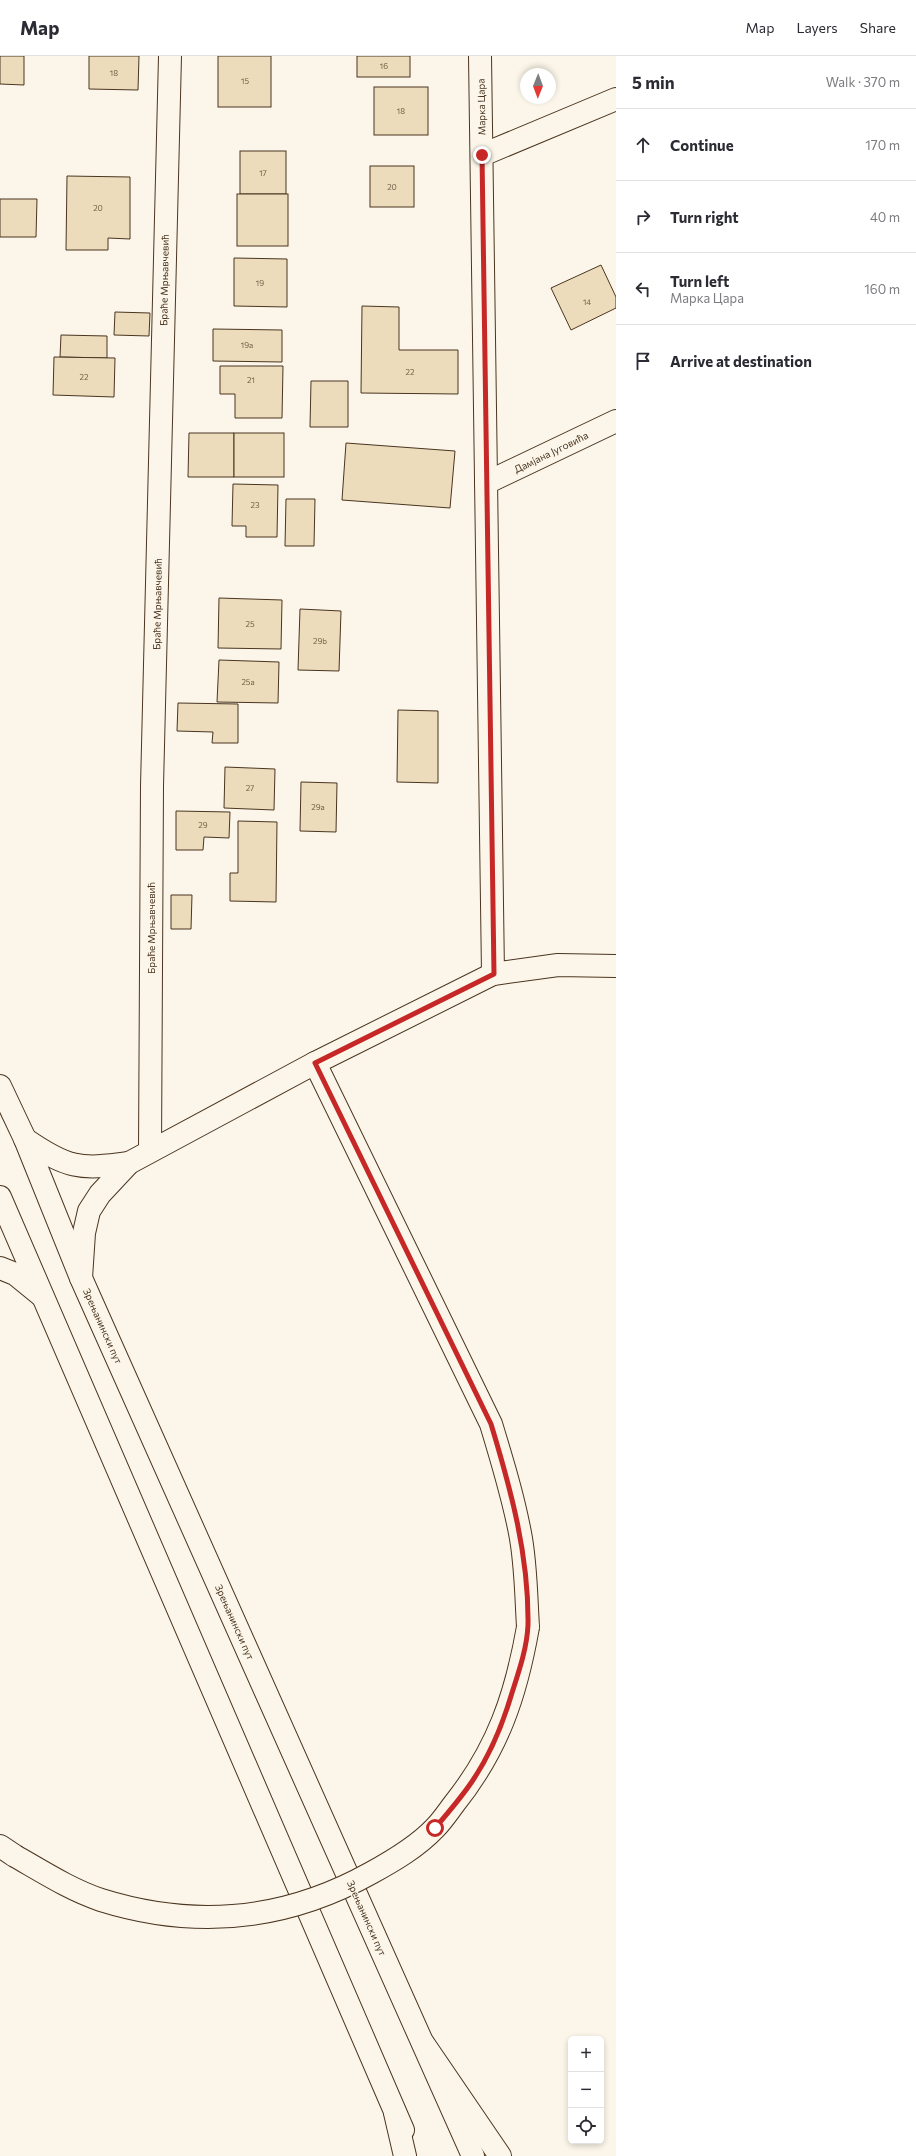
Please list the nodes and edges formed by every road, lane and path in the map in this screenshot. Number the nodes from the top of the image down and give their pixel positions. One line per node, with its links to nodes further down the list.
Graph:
1 (170, 56): 12 (main road, Браће Мрњавчевић)
2 (480, 56): 4 (main road, Марка Цара)
3 (616, 99): 4 (main road)
4 (482, 155): 6 (main road, Марка Цара)
5 (616, 421): 6 (main road, Дамјана Југовића)
6 (486, 483): 8 (main road, Марка Цара)
7 (616, 966): 8 (main road)
8 (494, 974): 9 (main road)
9 (315, 1063): 12 (main road); 18 (main road, bridge)
10 (0, 1086): 11 (main road, Зрењанински пут)
11 (26, 1139): 13 (main road); 16 (main road, Зрењанински пут)
12 (150, 1151): 13 (main road)
13 (129, 1163): 16 (main road)
14 (0, 1197): 17 (main road)
15 (0, 1268): 17 (main road)
16 (81, 1278): 19 (main road, Зрењанински пут)
17 (45, 1299): 20 (main road)
18 (8, 1851)
19 (423, 2043): 23 (main road, Зрењанински пут); 24 (main road)
20 (396, 2113): 21 (main road); 22 (main road)
21 (405, 2156)
22 (415, 2156)
23 (473, 2156)
24 (500, 2156)

